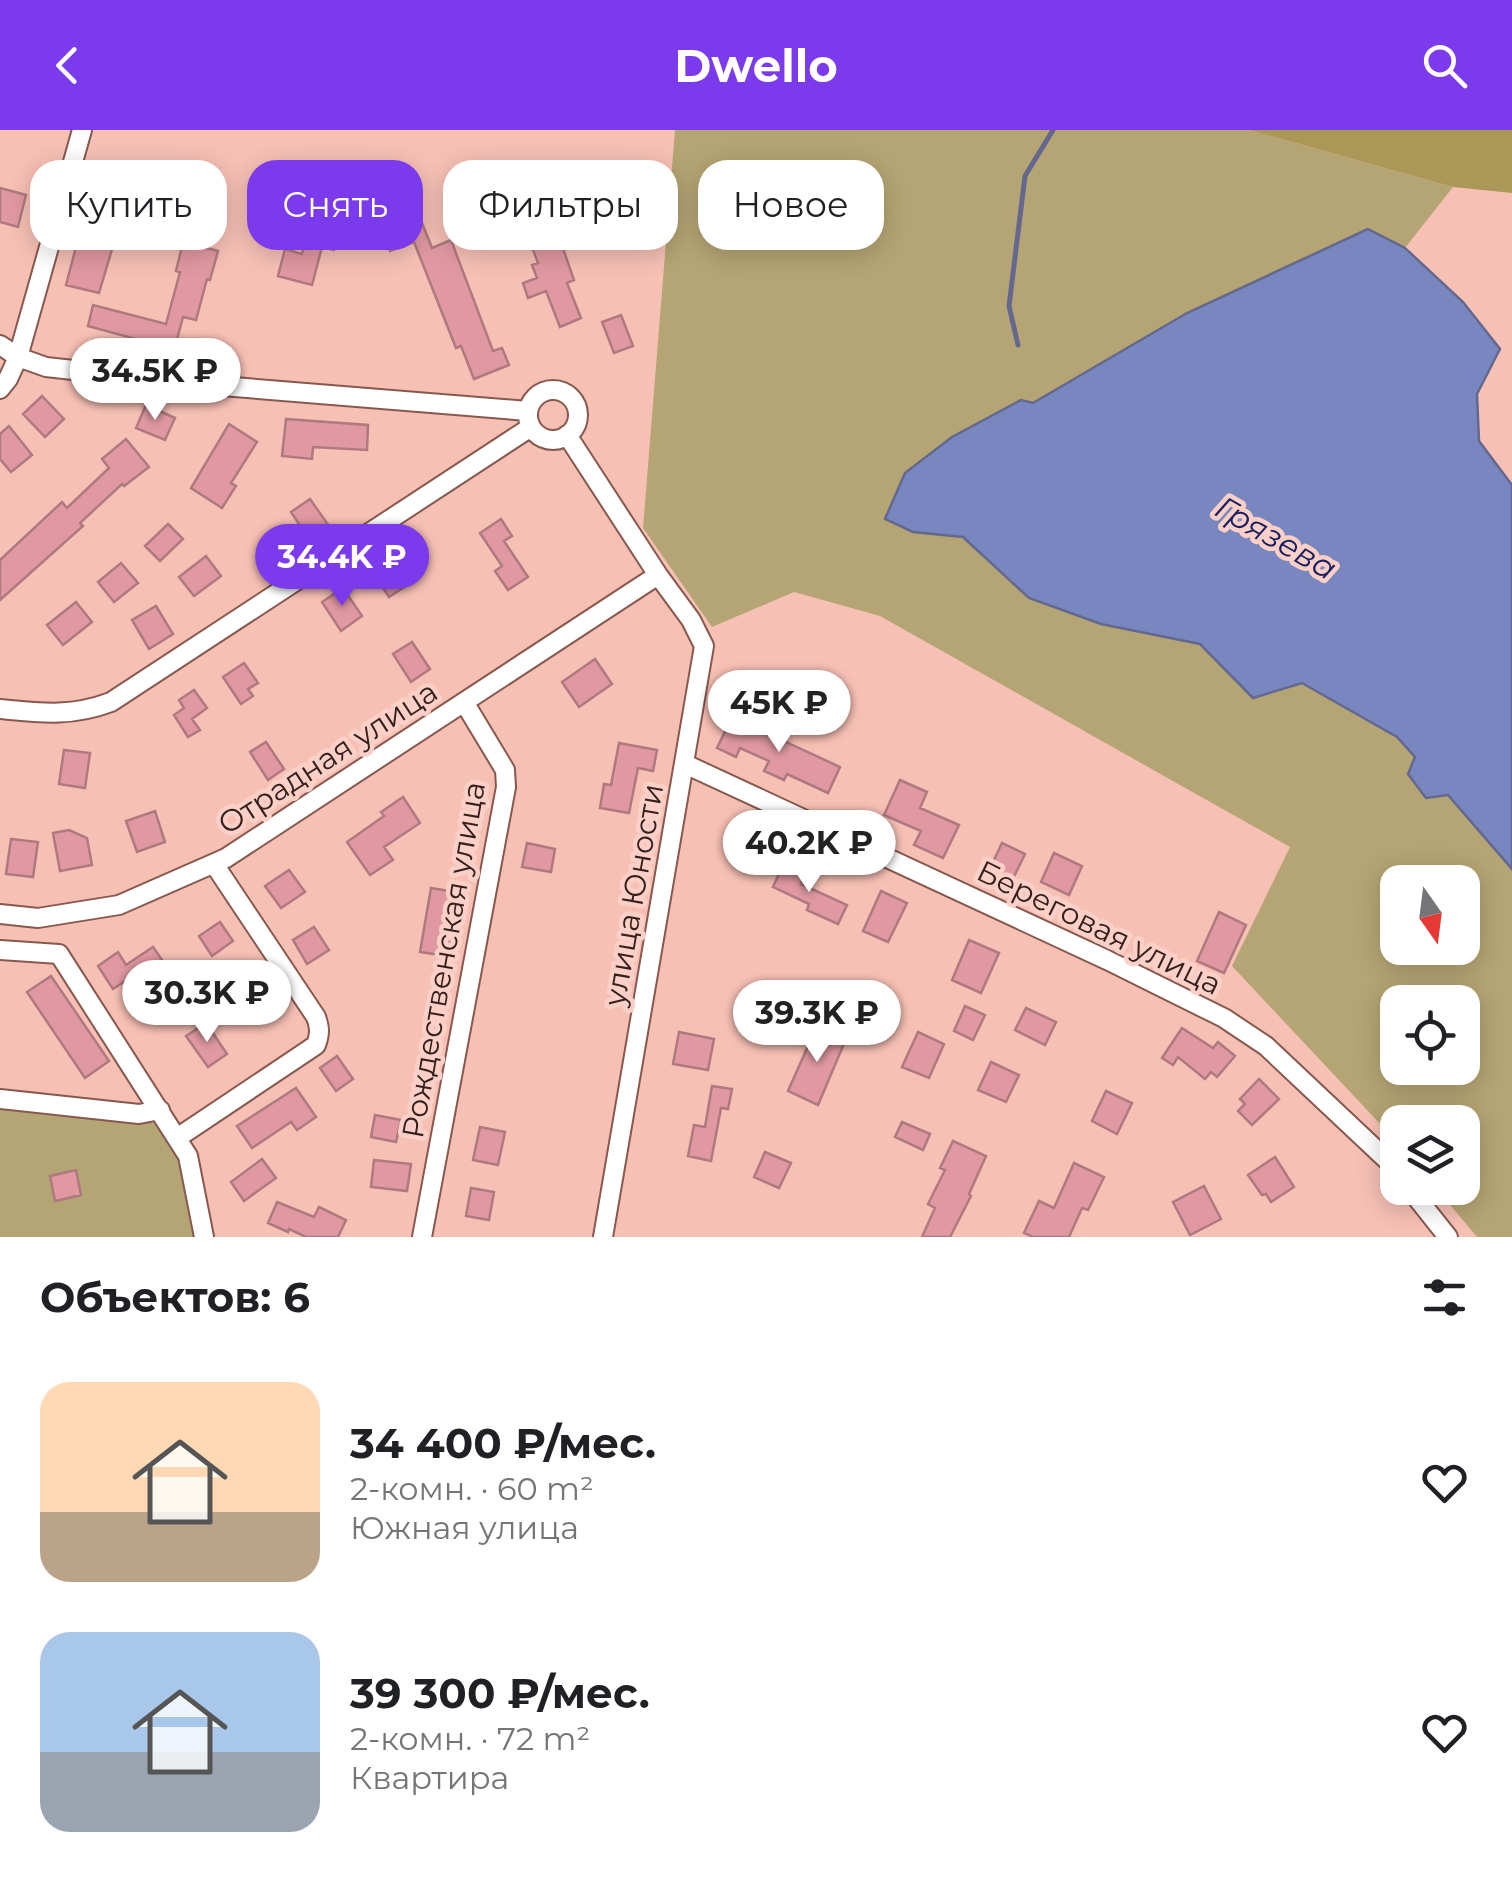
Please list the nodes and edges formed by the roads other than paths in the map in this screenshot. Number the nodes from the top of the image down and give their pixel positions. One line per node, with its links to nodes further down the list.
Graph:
1 (82, 130): 3 (street)
2 (0, 345): 3 (street)
3 (18, 358): 4 (street); 5 (street)
4 (0, 389)
5 (529, 419): 6 (street); 6 (street); 9 (street)
6 (567, 436): 7 (street, улица Юности)
7 (658, 576): 8 (street, Отрадная улица); 10 (street, улица Юности)
8 (464, 702): 11 (street, Отрадная улица); 20 (street, Рождественская улица)
9 (0, 709)
10 (685, 764): 17 (street, Береговая улица); 21 (street, улица Юности)
11 (214, 864): 12 (street, Отрадная улица); 16 (street)
12 (0, 914)
13 (0, 950): 15 (street)
14 (0, 1099): 15 (street)
15 (160, 1110): 16 (street)
16 (177, 1138): 19 (street)
17 (1380, 1153)
18 (1423, 1205): 22 (street)
19 (204, 1237)
20 (422, 1237)
21 (603, 1237)
22 (1448, 1237)

